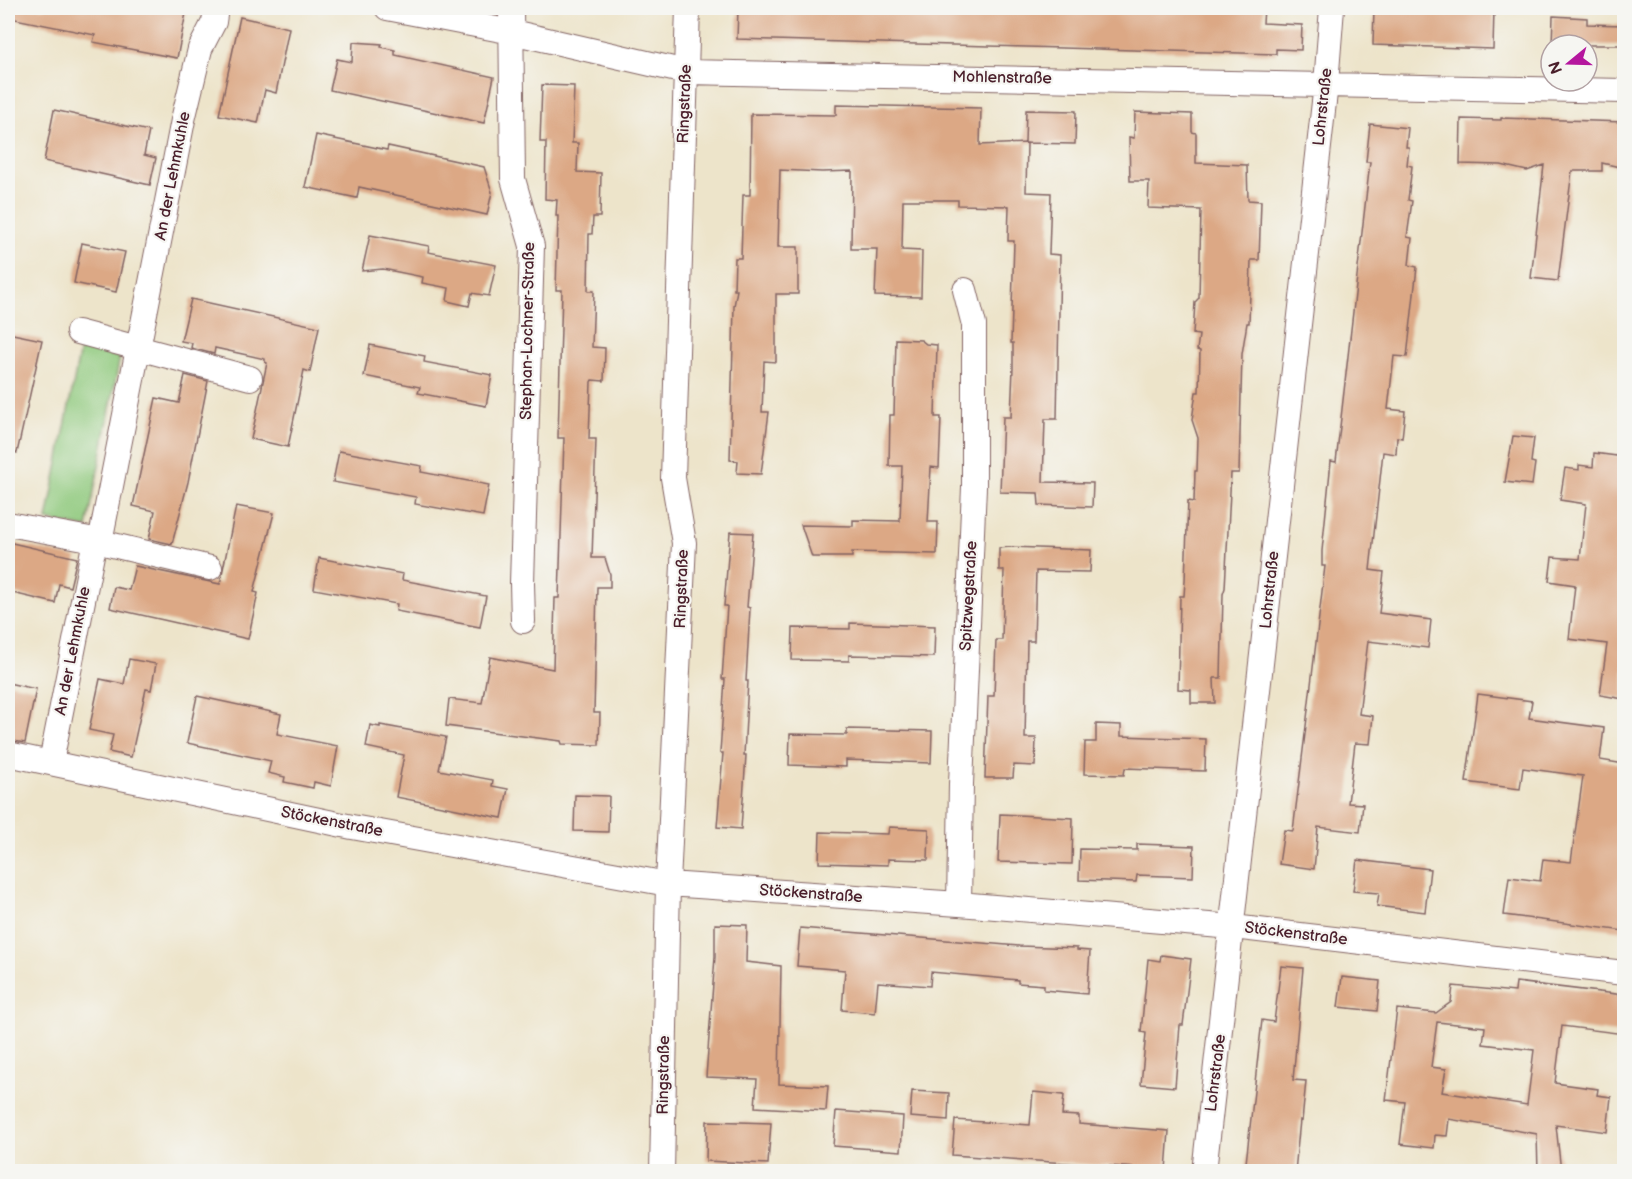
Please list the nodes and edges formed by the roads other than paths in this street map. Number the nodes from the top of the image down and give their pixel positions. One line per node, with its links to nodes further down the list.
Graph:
1 (216, 8): 12 (street, An der Lehmkuhle)
2 (387, 8): 6 (street, Mohlenstraße)
3 (511, 8): 6 (street, Stephan-Lochner-Straße)
4 (688, 8): 7 (street, Ringstraße)
5 (1332, 8): 8 (street, Lohrstraße)
6 (512, 32): 7 (street, Mohlenstraße); 17 (street, Stephan-Lochner-Straße)
7 (686, 72): 8 (street, Mohlenstraße); 20 (street, Ringstraße)
8 (1326, 84): 9 (street, Mohlenstraße); 22 (street, Lohrstraße)
9 (1624, 91)
10 (965, 290): 21 (street, Spitzwegstraße)
11 (78, 332): 12 (street)
12 (137, 347): 13 (street); 15 (street, An der Lehmkuhle)
13 (250, 378)
14 (8, 524): 15 (street)
15 (98, 541): 16 (street); 19 (street, An der Lehmkuhle)
16 (210, 568)
17 (523, 621)
18 (8, 754): 19 (street, Stöckenstraße)
19 (51, 762): 20 (street, Stöckenstraße)
20 (668, 884): 21 (street, Stöckenstraße); 24 (street, Ringstraße)
21 (959, 904): 22 (street, Stöckenstraße)
22 (1233, 927): 23 (street, Stöckenstraße); 25 (street, Lohrstraße)
23 (1624, 973)
24 (662, 1172)
25 (1204, 1172)

